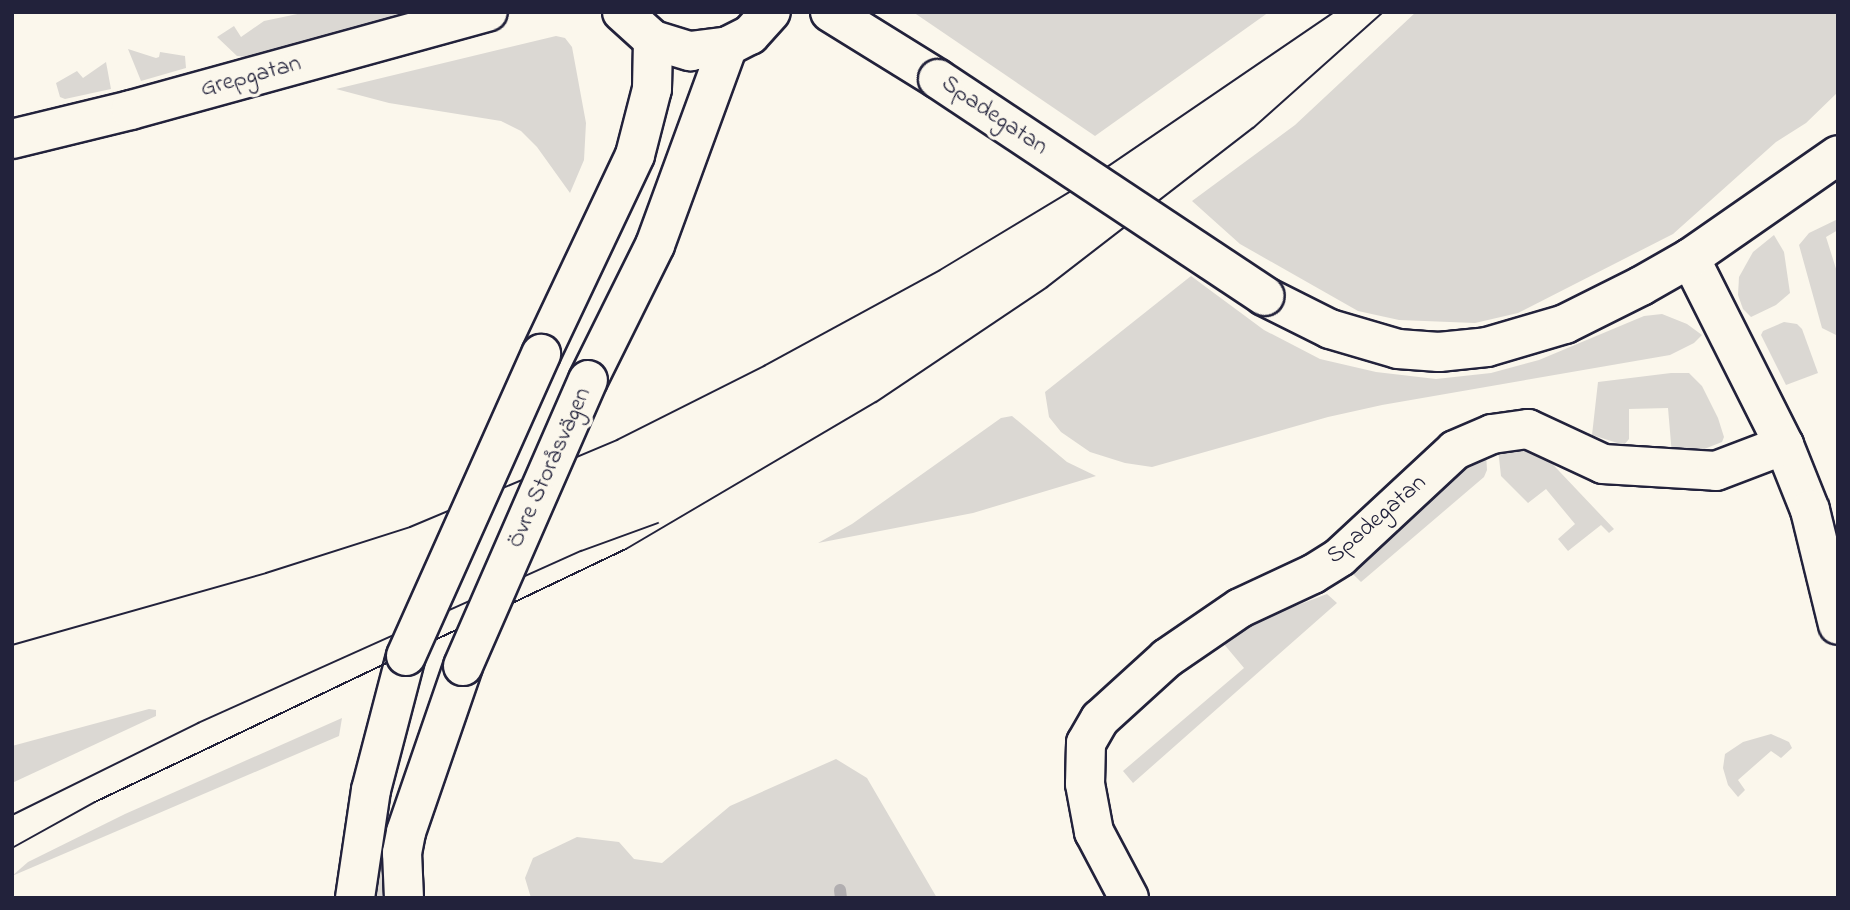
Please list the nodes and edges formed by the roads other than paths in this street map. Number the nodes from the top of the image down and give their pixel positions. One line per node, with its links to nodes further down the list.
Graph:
1 (488, 12): 7 (street, Grepgatan)
2 (622, 12): 5 (street)
3 (771, 12): 6 (street)
4 (830, 12): 9 (street, Spadegatan, bridge)
5 (653, 40): 6 (street); 12 (street, bridge)
6 (728, 46): 13 (street, Övre Storåsvägen, bridge)
7 (12, 139)
8 (1838, 155): 9 (street, Spadegatan)
9 (1690, 258): 10 (street)
10 (1784, 445): 11 (street); 14 (street, Spadegatan)
11 (1838, 625)
12 (355, 898)
13 (404, 898)
14 (1129, 898)

